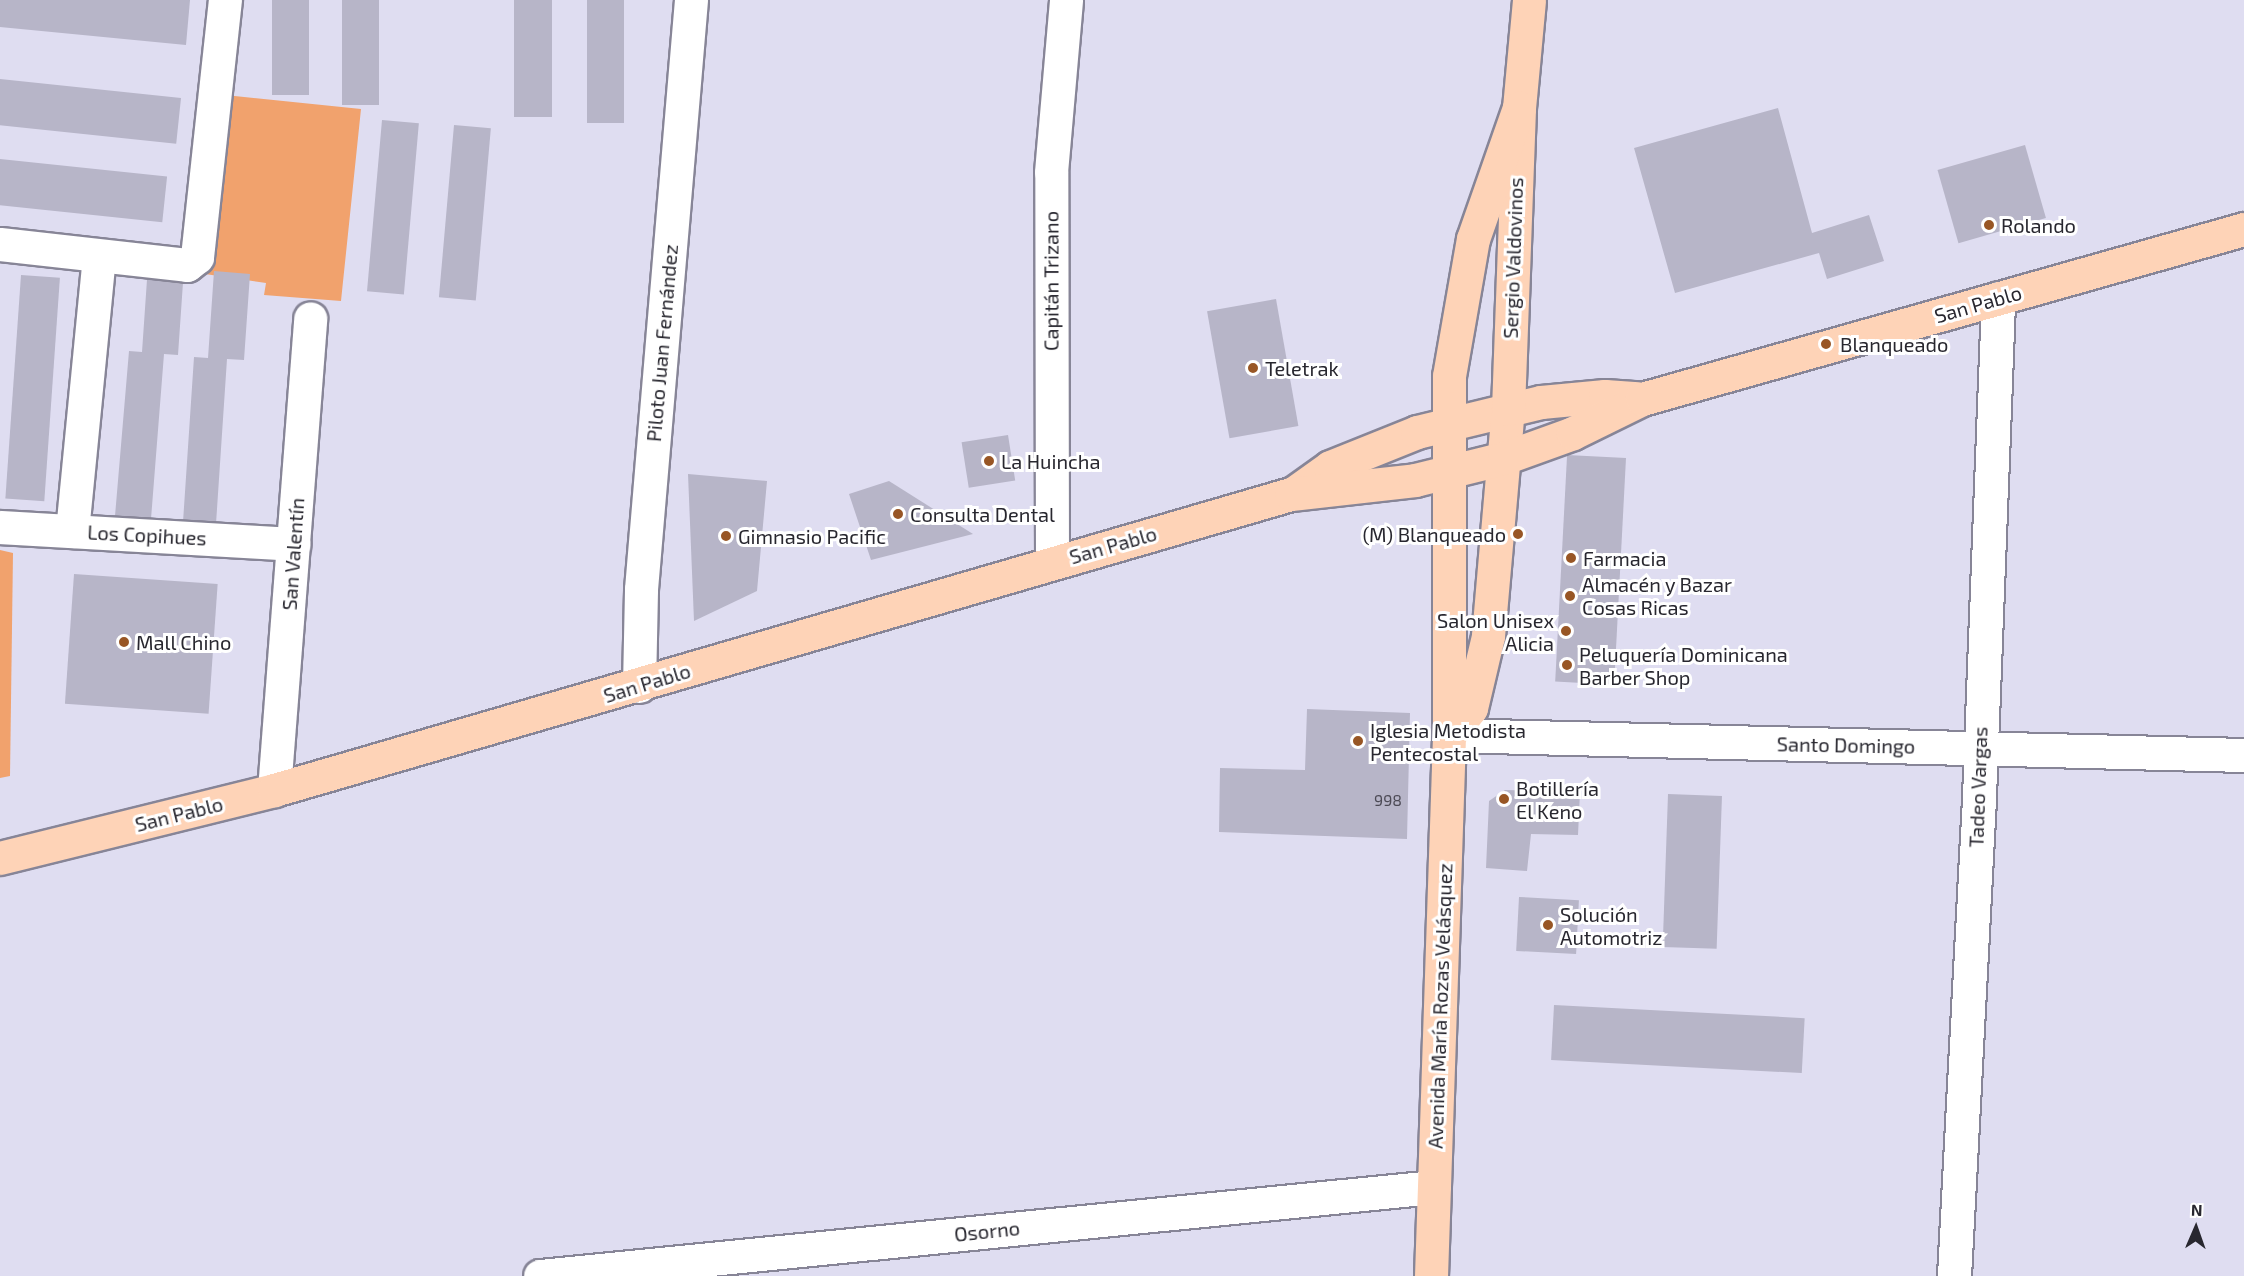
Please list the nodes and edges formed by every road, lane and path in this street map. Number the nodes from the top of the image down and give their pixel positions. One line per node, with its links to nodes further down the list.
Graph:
1 (225, 0): 8 (street)
2 (691, 0): 21 (street, Piloto Juan Fernández)
3 (1066, 0): 20 (street, Capitán Trizano)
4 (1529, 0): 5 (main road, Sergio Valdovinos)
5 (1519, 108): 12 (main road, Sergio Valdovinos); 13 (main road, Sergio Valdovinos)
6 (2244, 229): 9 (main road, San Pablo)
7 (0, 244): 8 (street)
8 (99, 256): 18 (street)
9 (1998, 298): 11 (main road, San Pablo); 23 (street, Tadeo Vargas)
10 (310, 318): 19 (street, San Valentín)
11 (1642, 399): 12 (main road, San Pablo); 14 (main road, San Pablo)
12 (1508, 409): 13 (main road, San Pablo); 14 (main road)
13 (1447, 425): 15 (main road, Avenida María Rozas Velásquez); 16 (main road, San Pablo)
14 (1504, 458): 15 (main road, San Pablo); 22 (main road)
15 (1447, 473): 16 (main road, San Pablo); 22 (main road, Avenida María Rozas Velásquez)
16 (1291, 494): 20 (main road, San Pablo)
17 (0, 527): 18 (street, Los Copihues)
18 (72, 531): 19 (street, Los Copihues)
19 (294, 544): 25 (street, San Valentín)
20 (1052, 562): 21 (main road, San Pablo)
21 (639, 686): 25 (main road, San Pablo)
22 (1449, 735): 23 (street, Santo Domingo); 27 (main road, Avenida María Rozas Velásquez)
23 (1980, 748): 24 (street, Santo Domingo); 30 (street, Tadeo Vargas)
24 (2244, 755)
25 (274, 790): 26 (main road, San Pablo)
26 (0, 858)
27 (1434, 1187): 28 (street, Osorno); 29 (main road, Avenida María Rozas Velásquez)
28 (540, 1276)
29 (1431, 1276)
30 (1954, 1276)

